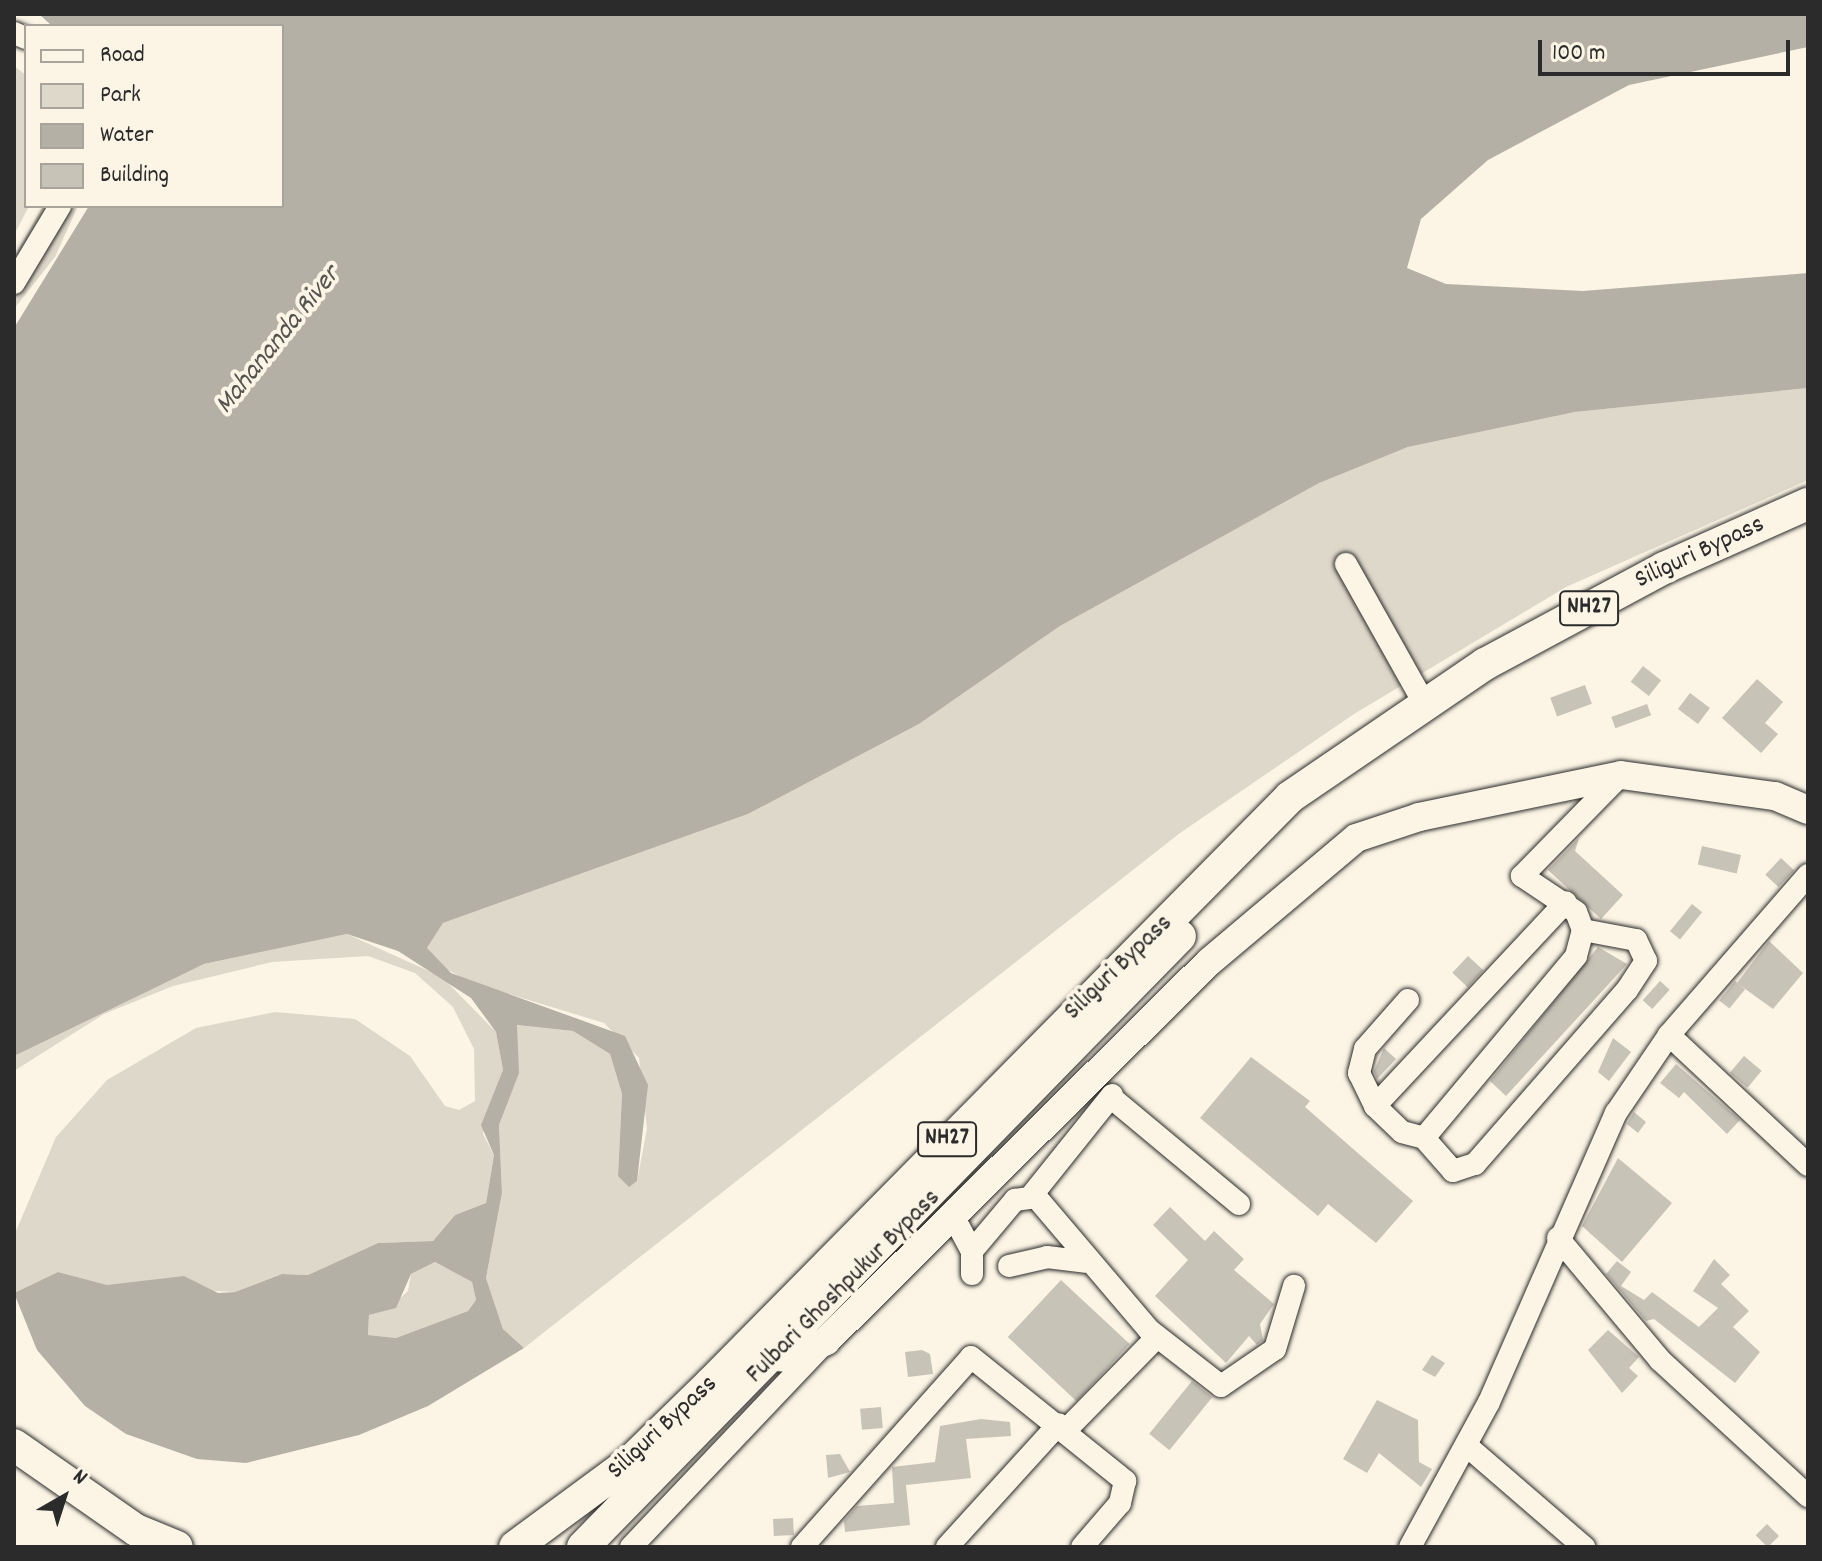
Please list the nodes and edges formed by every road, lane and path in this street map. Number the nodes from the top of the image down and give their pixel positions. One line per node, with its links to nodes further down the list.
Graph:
1 (59, 208): 2 (street)
2 (14, 283)
3 (1808, 504): 5 (highway, Siliguri Bypass / NH27)
4 (1346, 564): 5 (street)
5 (1423, 701): 6 (highway, Siliguri Bypass / NH27)
6 (1382, 732): 28 (highway, Fulbari Ghoshpukur Bypass / NH27); 34 (highway, Siliguri Bypass / NH27)
7 (1621, 775): 8 (main road); 10 (street); 27 (main road)
8 (1808, 810)
9 (1808, 875): 13 (street)
10 (1566, 902): 11 (street); 14 (street)
11 (1583, 930): 15 (street); 15 (street)
12 (1408, 1000): 14 (street)
13 (1669, 1035): 16 (street); 20 (street)
14 (1375, 1106): 15 (street)
15 (1424, 1138)
16 (1808, 1165)
17 (1032, 1195): 18 (street); 21 (street); 22 (street)
18 (1239, 1204)
19 (959, 1227): 21 (street)
20 (1558, 1238): 31 (street); 32 (street)
21 (972, 1251): 24 (street)
22 (1086, 1262): 23 (street); 26 (street)
23 (1009, 1266)
24 (972, 1274)
25 (1294, 1286): 26 (street)
26 (1157, 1337): 29 (street)
27 (826, 1341): 28 (main road); 36 (street)
28 (775, 1357): 35 (highway, Fulbari Ghoshpukur Bypass / NH27)
29 (1062, 1427): 37 (street); 38 (street); 39 (street)
30 (14, 1445): 33 (highway)
31 (1467, 1446): 40 (street); 41 (street)
32 (1808, 1496)
33 (177, 1547)
34 (515, 1547)
35 (583, 1547)
36 (631, 1547)
37 (802, 1547)
38 (947, 1547)
39 (1082, 1547)
40 (1410, 1547)
41 (1584, 1547)

